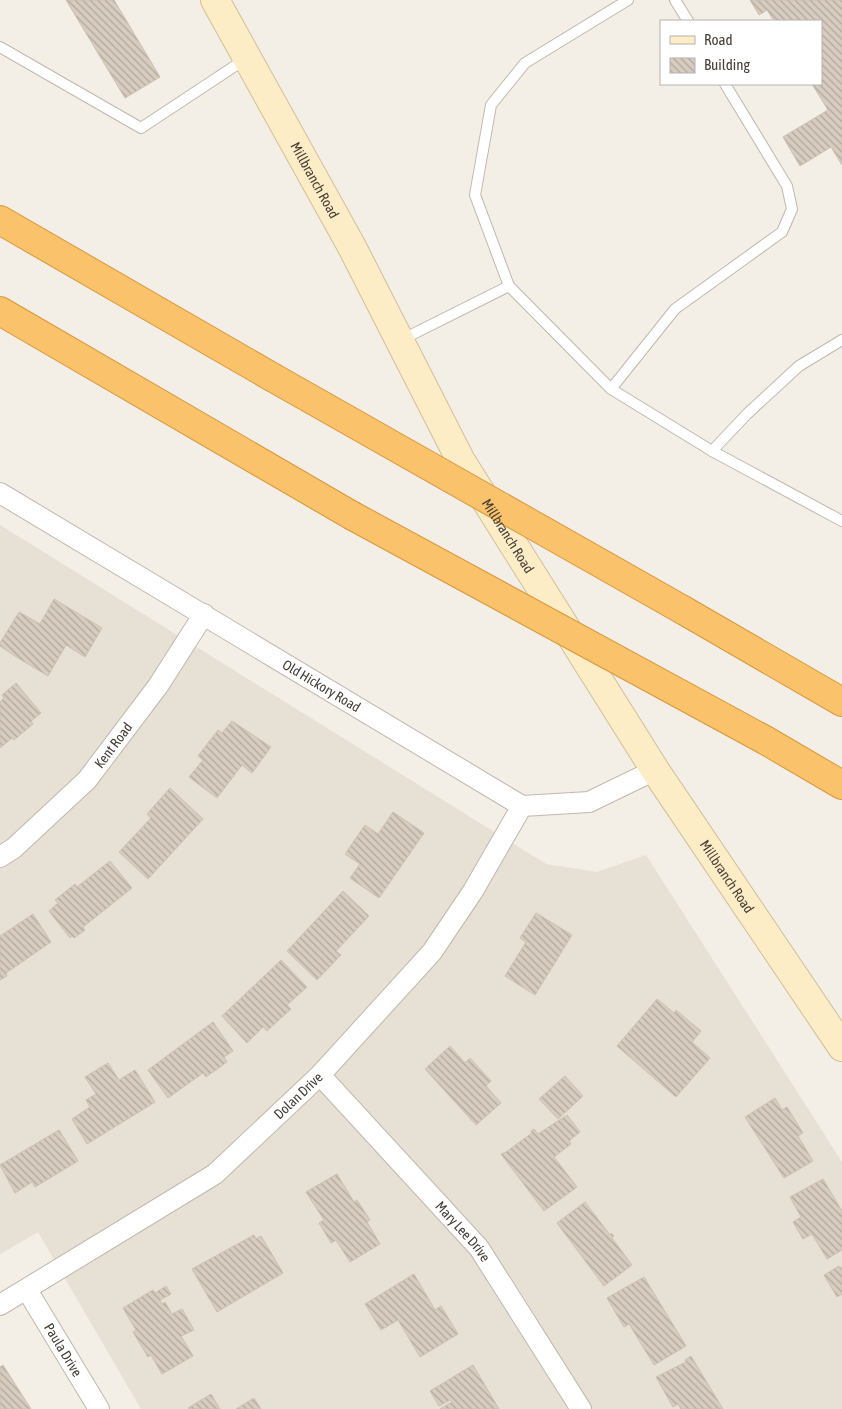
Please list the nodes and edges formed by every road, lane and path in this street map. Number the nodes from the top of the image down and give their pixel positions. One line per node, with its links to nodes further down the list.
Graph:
1 (215, 0): 6 (main road, Millbranch Road)
2 (628, 0): 9 (lane)
3 (675, 0): 4 (lane)
4 (687, 20)
5 (0, 47): 6 (lane)
6 (248, 57): 12 (main road, Millbranch Road)
7 (726, 85): 13 (lane)
8 (0, 220): 18 (highway, bridge)
9 (509, 286): 12 (lane); 13 (lane)
10 (0, 311): 20 (highway, bridge)
11 (842, 340): 14 (lane)
12 (400, 341): 19 (main road, Millbranch Road)
13 (611, 389): 14 (lane)
14 (712, 451): 16 (lane)
15 (0, 493): 17 (street, Old Hickory Road)
16 (842, 521)
17 (204, 614): 21 (street, Old Hickory Road); 22 (street, Kent Road)
18 (842, 702)
19 (655, 770): 21 (street); 23 (main road, Millbranch Road)
20 (842, 785)
21 (522, 806): 24 (street, Dolan Drive)
22 (0, 857)
23 (842, 1047)
24 (320, 1075): 25 (street, Dolan Drive); 28 (street, Mary Lee Drive)
25 (27, 1290): 26 (street, Dolan Drive); 27 (street, Paula Drive)
26 (0, 1305)
27 (99, 1409)
28 (581, 1409)

